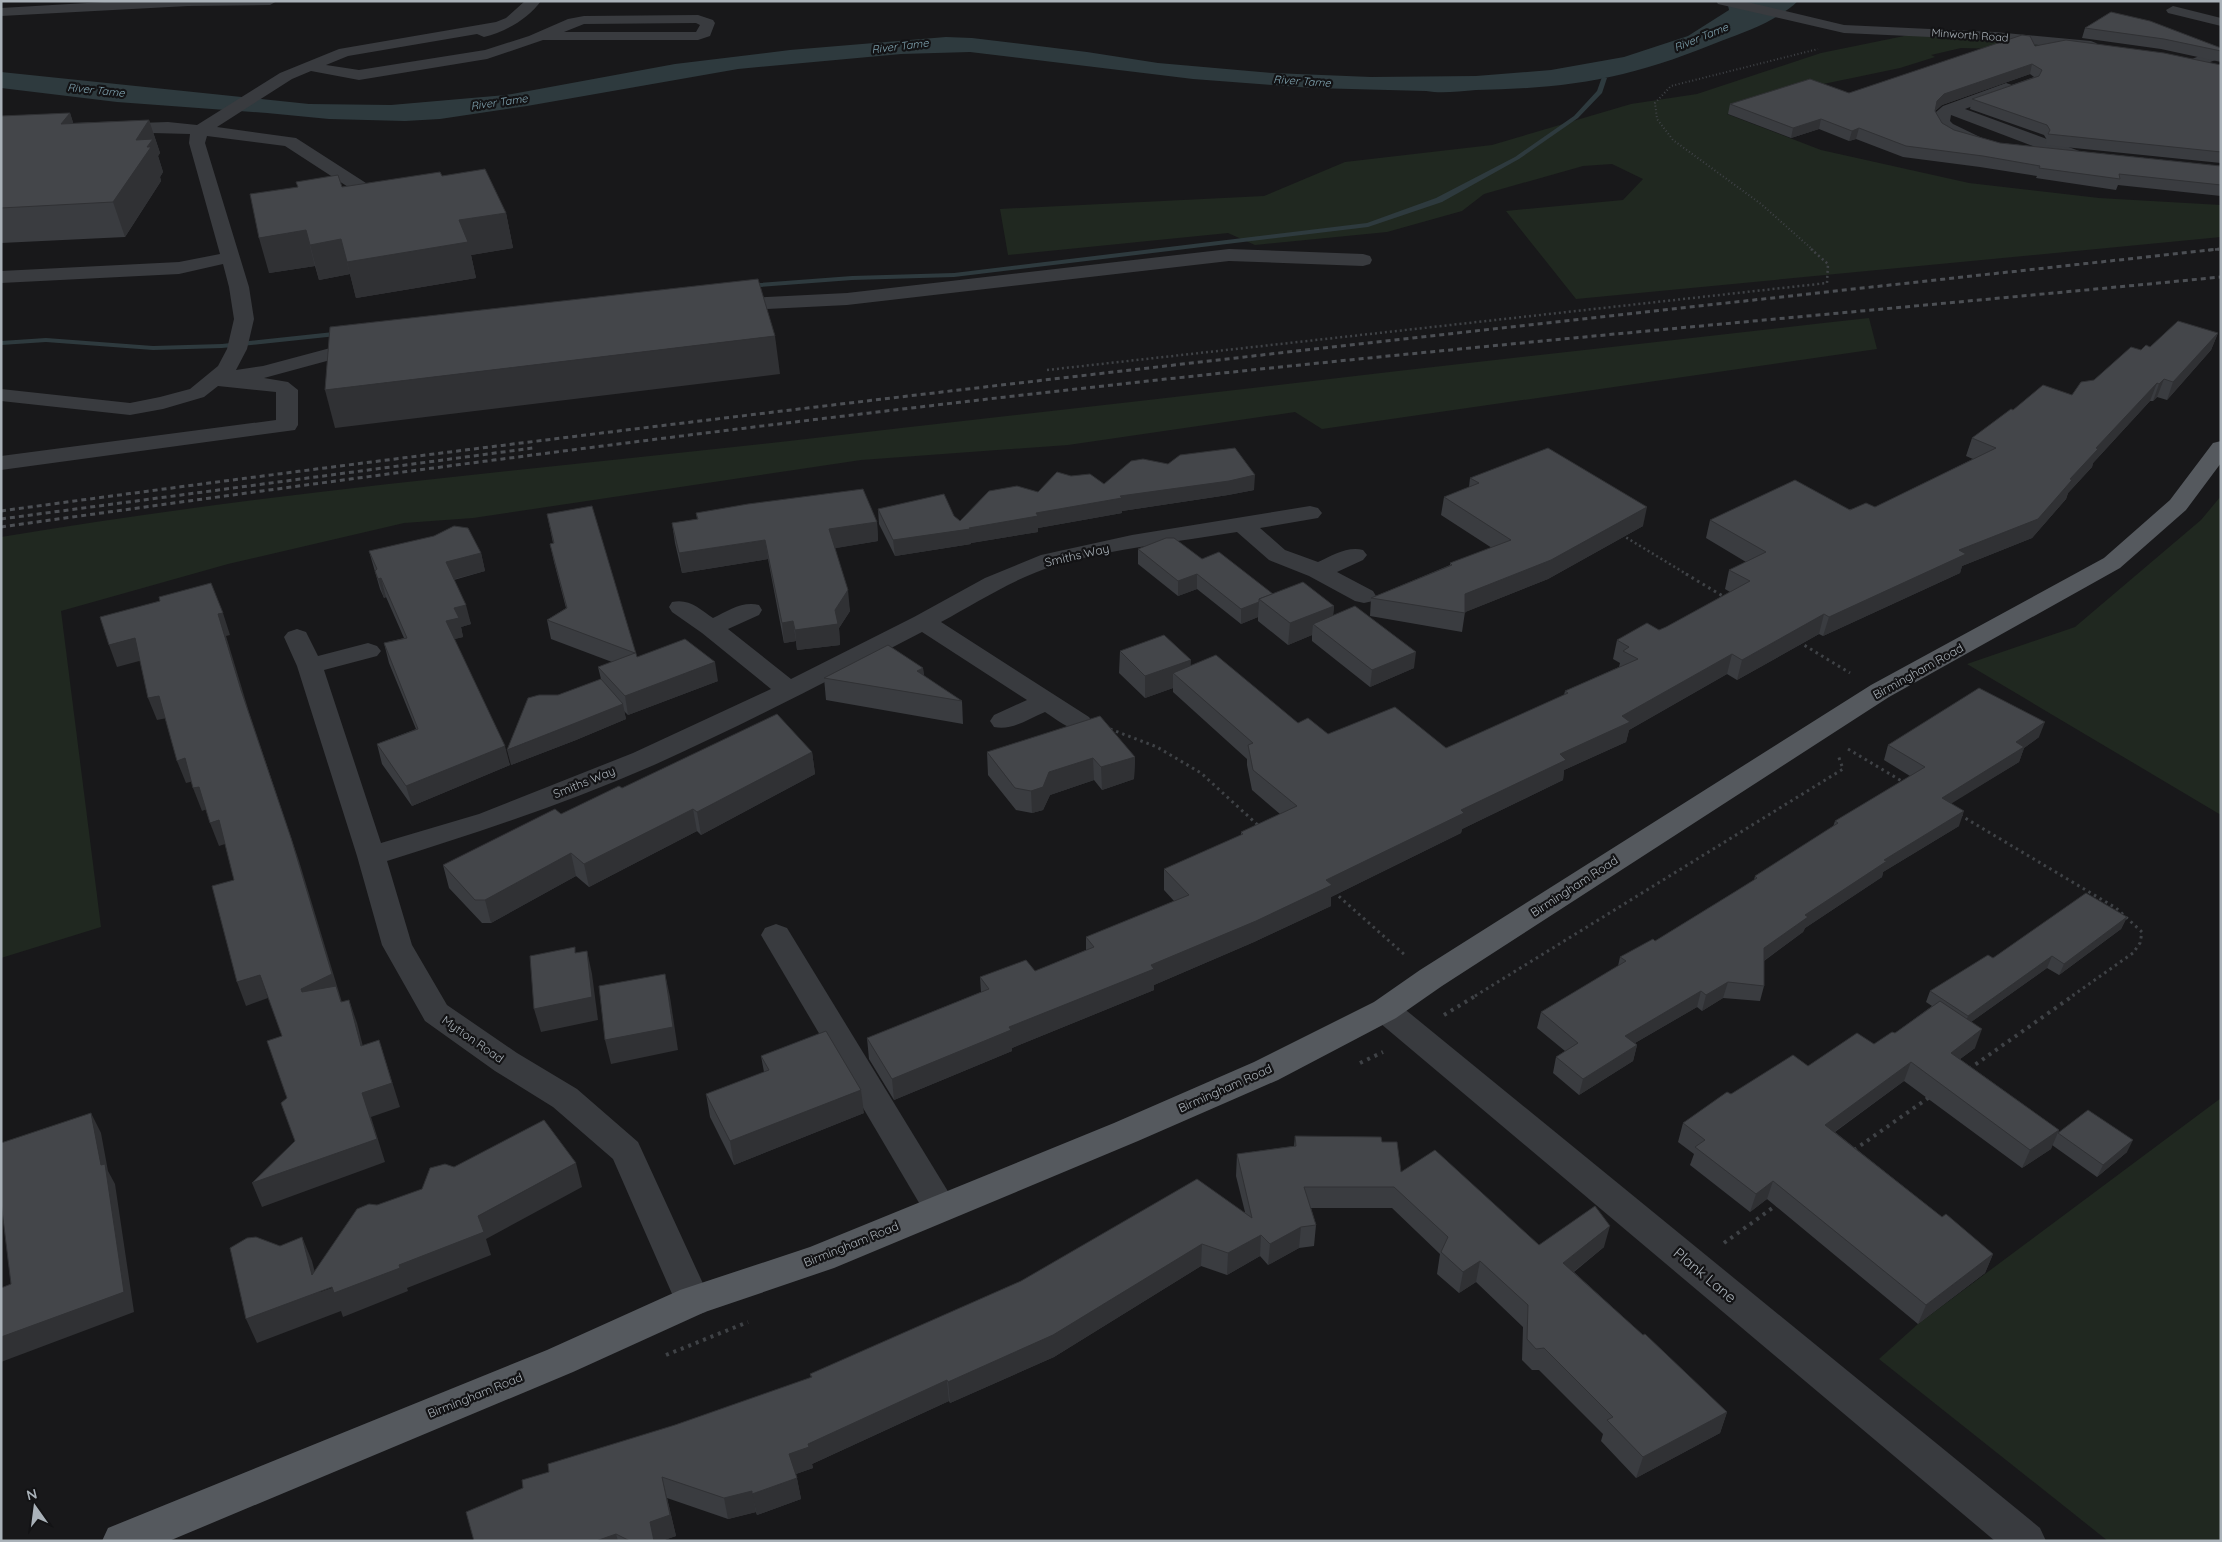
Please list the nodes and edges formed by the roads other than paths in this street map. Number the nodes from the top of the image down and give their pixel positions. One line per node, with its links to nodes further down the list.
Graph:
1 (270, 1): 5 (street)
2 (534, 1): 12 (street)
3 (1722, 1): 8 (street, Minworth Road)
4 (2173, 10): 6 (street)
5 (1, 12)
6 (2221, 22)
7 (542, 36): 7 (street); 12 (street)
8 (2104, 48)
9 (2221, 53): 11 (street)
10 (2178, 59): 11 (street)
11 (2194, 62): 13 (street)
12 (308, 66): 17 (street)
13 (2221, 69)
14 (2022, 84): 15 (street)
15 (1949, 109): 18 (street); 20 (street)
16 (99, 128): 17 (street)
17 (199, 131): 22 (street); 23 (street)
18 (1989, 145)
19 (2007, 148): 20 (street)
20 (2076, 156): 21 (street)
21 (2096, 158)
22 (391, 207)
23 (230, 258): 25 (street); 28 (street)
24 (1363, 260): 26 (street)
25 (1, 278)
26 (708, 305)
27 (385, 341): 28 (street)
28 (216, 380): 29 (street); 31 (street)
29 (1, 396)
30 (2221, 448): 50 (main road, Birmingham Road)
31 (1, 462)
32 (1310, 513): 33 (street, Smiths Way)
33 (1243, 525): 35 (street); 39 (street, Smiths Way)
34 (1355, 555): 35 (street)
35 (1318, 572): 36 (street)
36 (1364, 596)
37 (681, 607): 40 (street)
38 (750, 610): 40 (street)
39 (923, 622): 44 (street, Smiths Way); 45 (street)
40 (711, 628): 44 (street)
41 (297, 637): 43 (street, Mytton Road)
42 (368, 651): 43 (street)
43 (310, 666): 48 (street, Mytton Road)
44 (789, 690): 48 (street, Smiths Way)
45 (1045, 702): 46 (street); 47 (street)
46 (1003, 721)
47 (1080, 723)
48 (371, 856): 52 (street, Mytton Road)
49 (776, 935): 51 (street)
50 (1385, 1010): 51 (main road, Birmingham Road); 54 (street, Plank Lane)
51 (940, 1208): 52 (main road, Birmingham Road)
52 (693, 1302): 53 (main road, Birmingham Road)
53 (122, 1541)
54 (2026, 1541)

